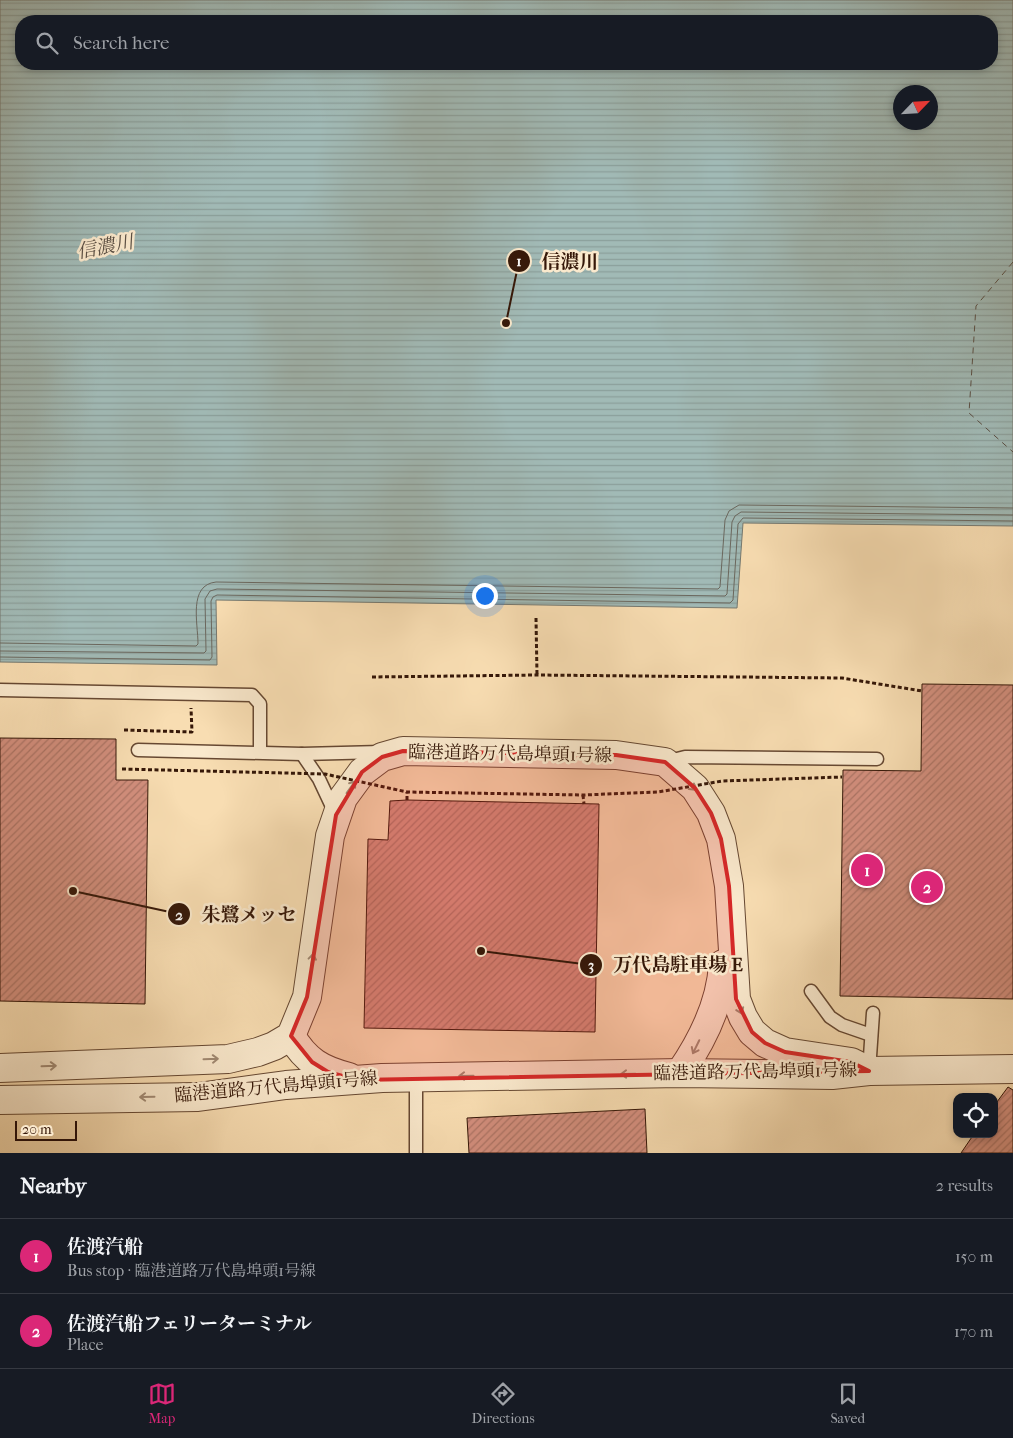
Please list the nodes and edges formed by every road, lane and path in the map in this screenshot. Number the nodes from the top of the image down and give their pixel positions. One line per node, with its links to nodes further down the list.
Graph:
1 (536, 618): 2 (path)
2 (537, 675): 3 (path); 5 (path)
3 (372, 677)
4 (0, 690): 10 (lane)
5 (922, 691)
6 (124, 730): 7 (path)
7 (192, 732)
8 (138, 750): 10 (lane)
9 (403, 751): 11 (lane); 13 (street, 臨港道路万代島埠頭1号線); 20 (street, 臨港道路万代島埠頭1号線, one-way to 9)
10 (260, 752): 11 (lane)
11 (302, 754): 20 (lane)
12 (877, 759): 13 (lane)
13 (665, 762): 21 (street, 臨港道路万代島埠頭1号線, one-way to 21)
14 (122, 769): 16 (path, bridge)
15 (842, 777): 17 (path, bridge)
16 (407, 792): 17 (path, bridge); 18 (path)
17 (583, 795): 19 (path)
18 (407, 800)
19 (584, 804)
20 (336, 815): 25 (street, 臨港道路万代島埠頭1号線, one-way to 20)
21 (730, 916): 28 (street, 臨港道路万代島埠頭1号線, one-way to 28); 29 (street, one-way to 29)
22 (811, 991): 24 (lane)
23 (874, 1013): 24 (lane)
24 (871, 1035): 28 (lane)
25 (291, 1036): 26 (street, 臨港道路万代島埠頭1号線, one-way to 25); 31 (street)
26 (0, 1068)
27 (1013, 1069): 28 (street)
28 (869, 1071): 29 (street, 臨港道路万代島埠頭1号線)
29 (680, 1073): 30 (street, 臨港道路万代島埠頭1号線, one-way to 30)
30 (416, 1077): 31 (street, 臨港道路万代島埠頭1号線); 33 (lane)
31 (358, 1080): 32 (street, 臨港道路万代島埠頭1号線, one-way to 32)
32 (0, 1100)
33 (416, 1153)

